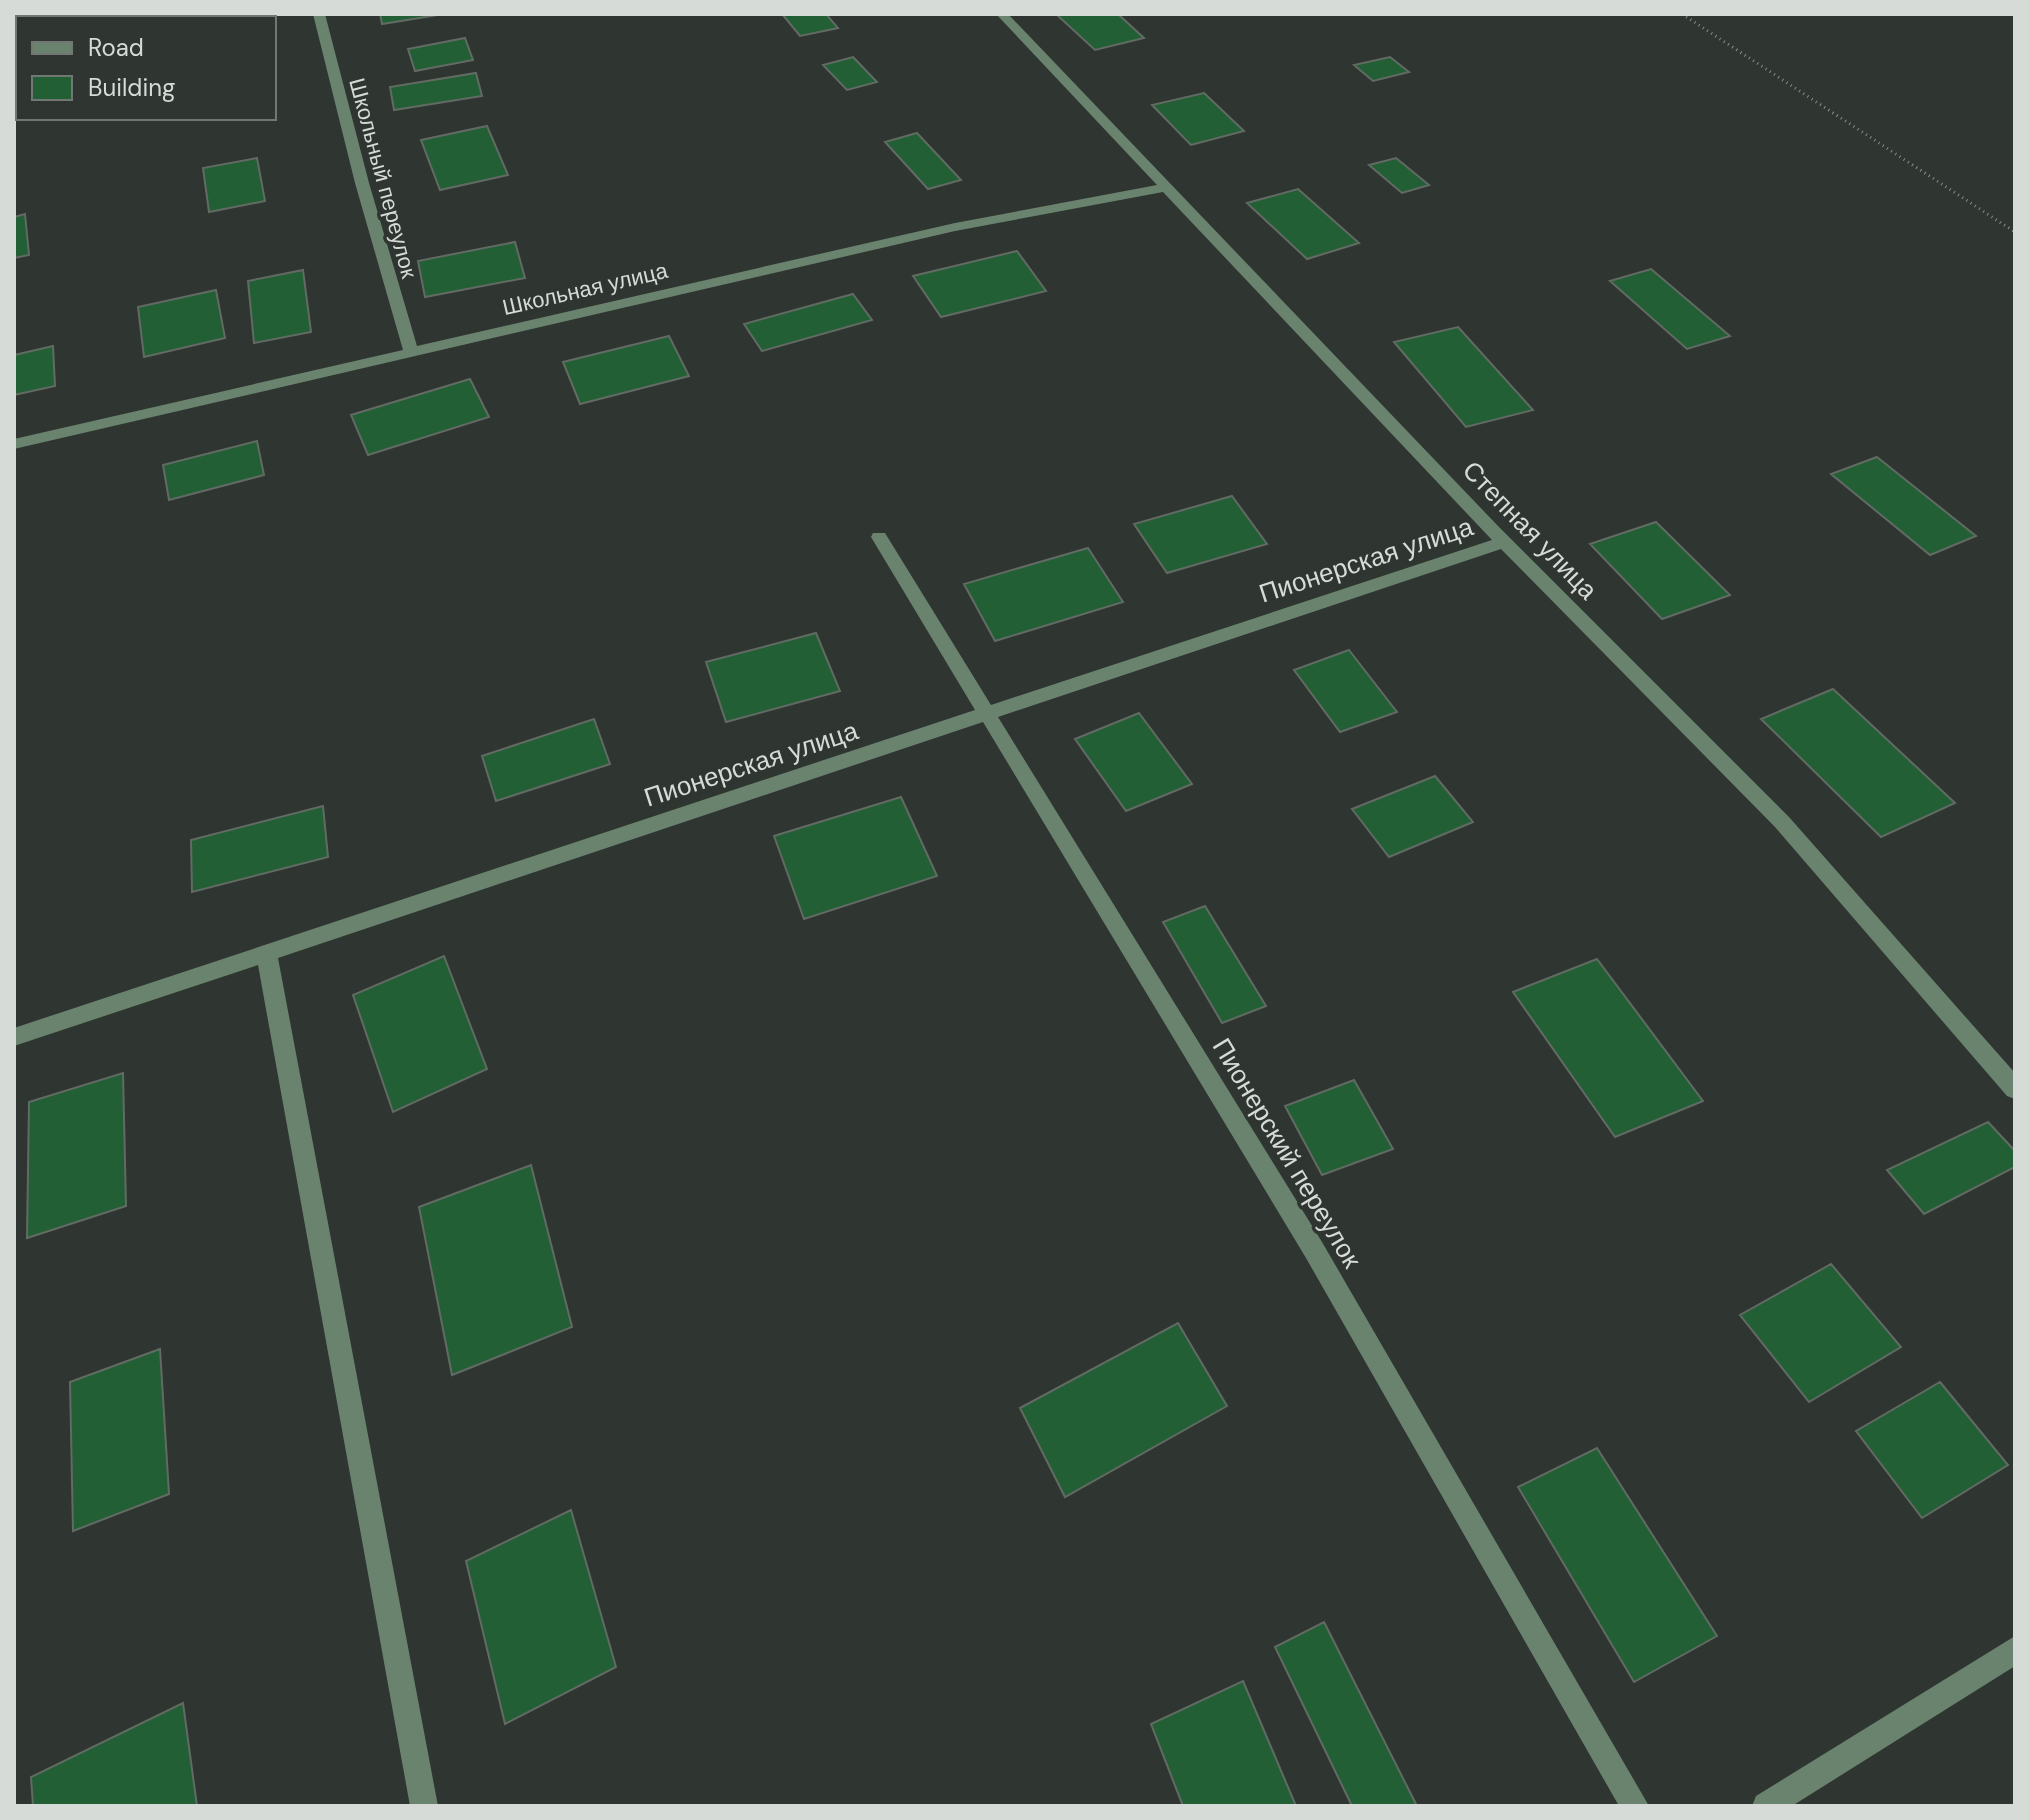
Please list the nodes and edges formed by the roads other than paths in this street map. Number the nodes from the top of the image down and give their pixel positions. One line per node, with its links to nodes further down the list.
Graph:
1 (319, 14): 4 (street, Школьный переулок)
2 (1002, 14): 3 (street, Степная улица)
3 (1167, 187): 4 (street, Школьная улица); 7 (street, Степная улица)
4 (411, 351): 5 (street, Школьная улица)
5 (14, 444)
6 (879, 537): 8 (street, Пионерский переулок)
7 (1504, 542): 8 (street, Пионерская улица); 11 (street, Степная улица)
8 (989, 713): 9 (street, Пионерская улица); 14 (street, Пионерский переулок)
9 (266, 951): 10 (street, Пионерская улица); 13 (street)
10 (14, 1037)
11 (2015, 1089)
12 (2015, 1650): 15 (street)
13 (424, 1806)
14 (1635, 1806)
15 (1766, 1806)

